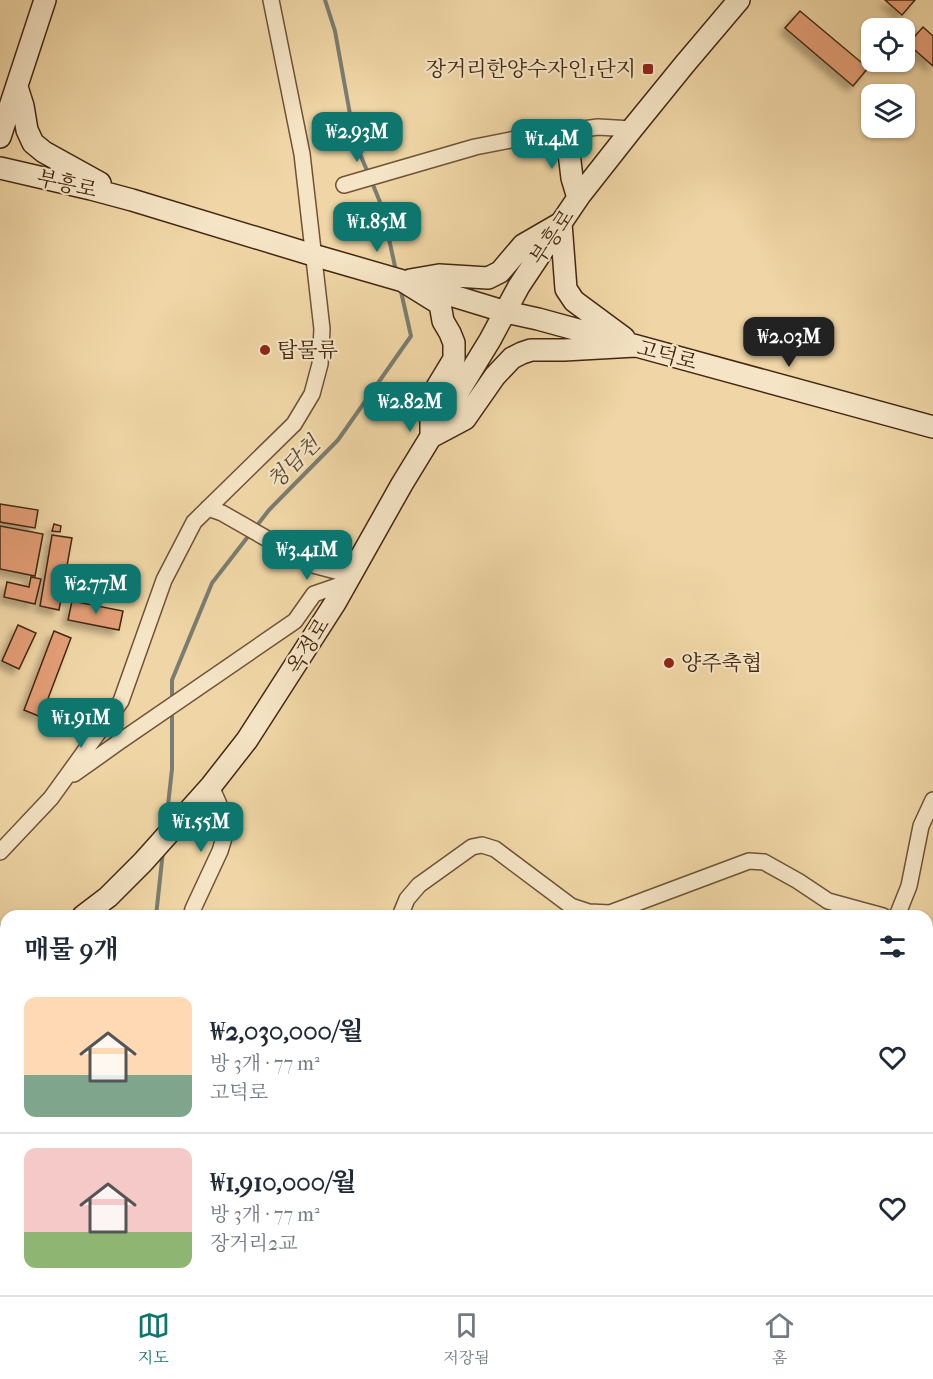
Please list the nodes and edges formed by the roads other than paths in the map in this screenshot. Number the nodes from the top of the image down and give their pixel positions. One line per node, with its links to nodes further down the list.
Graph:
1 (45, 0): 4 (main road)
2 (271, 0): 15 (street)
3 (739, 0): 7 (main road, 부흥로)
4 (34, 33): 5 (main road); 6 (main road)
5 (16, 87): 9 (main road); 13 (main road)
6 (0, 104)
7 (632, 129): 8 (street); 12 (main road, 부흥로)
8 (531, 136): 11 (street); 12 (main road)
9 (0, 137)
10 (0, 168): 13 (main road, 부흥로)
11 (344, 185)
12 (578, 198): 14 (main road, 부흥로)
13 (132, 201): 15 (main road, 부흥로)
14 (561, 223): 16 (main road); 17 (main road, 부흥로); 18 (main road)
15 (313, 255): 16 (main road, 부흥로); 21 (street)
16 (403, 281): 17 (main road); 20 (main road)
17 (506, 312): 18 (main road, 고덕로); 20 (main road, 옥정로)
18 (635, 346): 19 (main road, 고덕로); 20 (main road)
19 (933, 427)
20 (430, 437): 22 (main road, 옥정로)
21 (215, 511): 22 (street); 23 (street)
22 (348, 579): 23 (street); 24 (main road, 옥정로)
23 (62, 783): 26 (street)
24 (206, 792): 27 (main road, 옥정로); 28 (street)
25 (933, 800): 33 (street)
26 (0, 852)
27 (91, 910)
28 (193, 910)
29 (402, 910): 30 (street)
30 (583, 910)
31 (618, 910): 32 (street)
32 (861, 910)
33 (899, 910)

